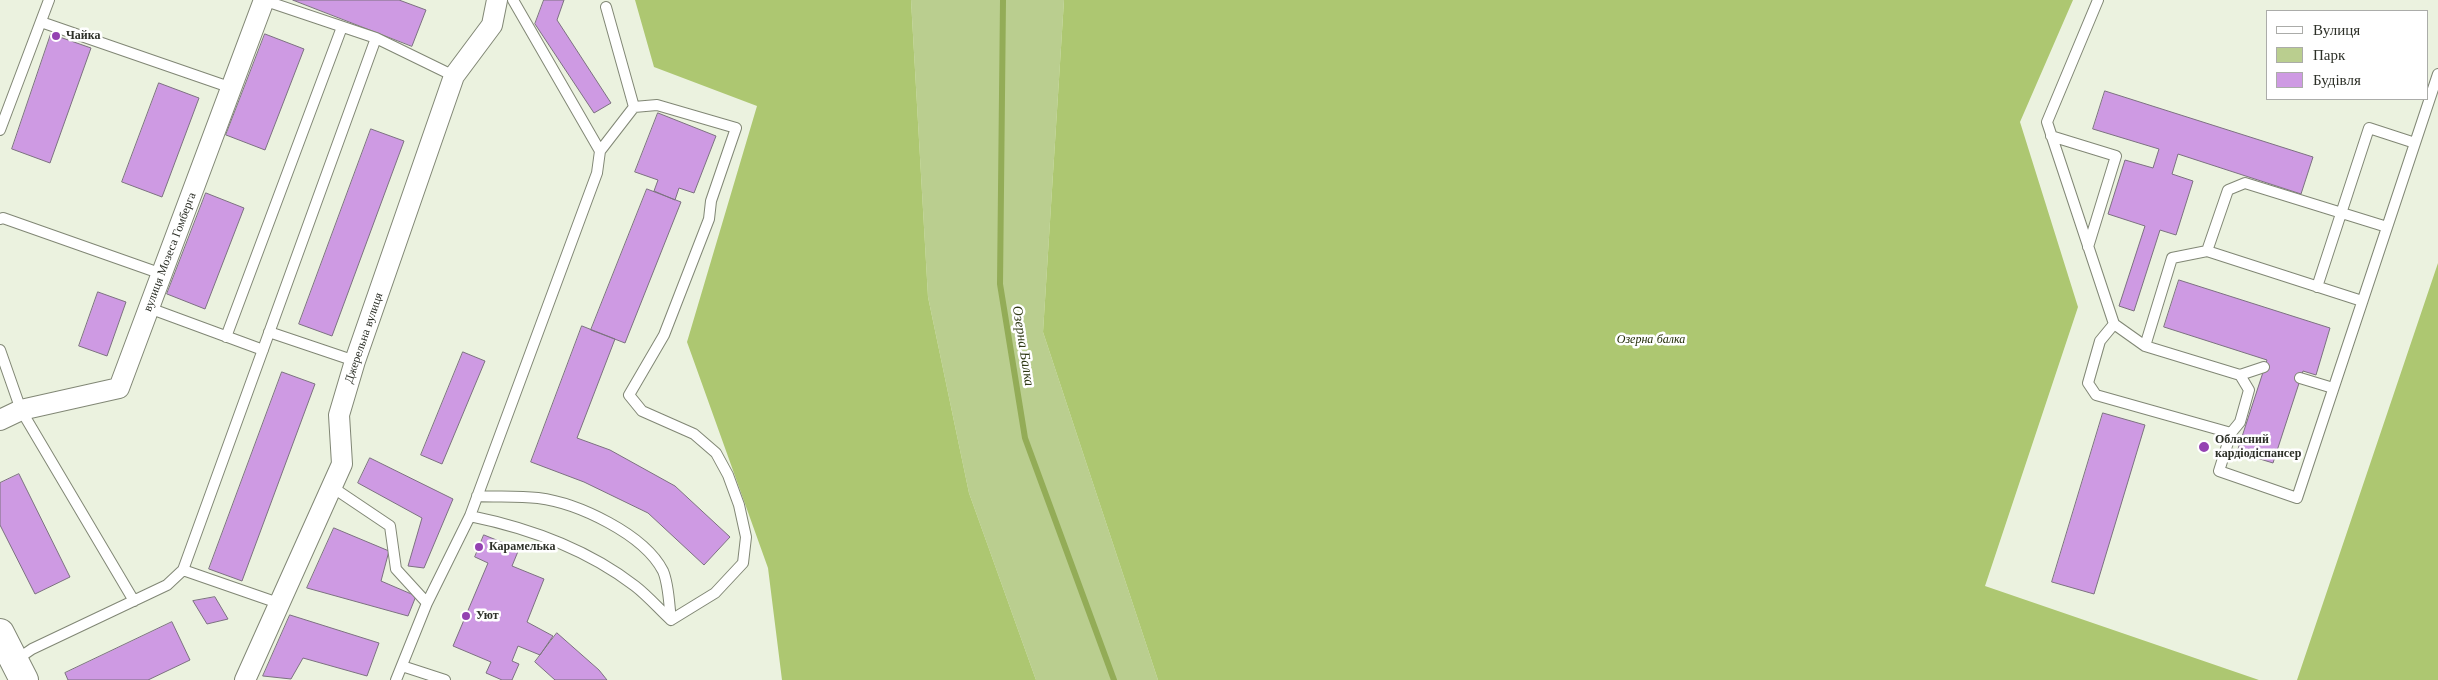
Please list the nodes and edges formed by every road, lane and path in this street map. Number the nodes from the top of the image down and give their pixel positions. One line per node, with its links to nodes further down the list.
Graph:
1 (49, 0): 7 (lane)
2 (264, 0): 8 (lane); 12 (street, вулиця Мозеса Гомберга)
3 (497, 0): 11 (street, Джерельна вулиця)
4 (513, 0): 17 (lane)
5 (2098, 0): 15 (lane)
6 (606, 7): 13 (lane)
7 (41, 22): 12 (lane); 14 (lane)
8 (342, 27): 9 (lane); 29 (lane)
9 (376, 38): 11 (lane); 28 (lane)
10 (2438, 74): 16 (lane)
11 (454, 76): 33 (street, Джерельна вулиця)
12 (232, 88): 23 (street, вулиця Мозеса Гомберга)
13 (634, 107): 17 (lane); 48 (lane)
14 (0, 130)
15 (2051, 136): 21 (lane); 21 (lane)
16 (2415, 143): 18 (lane); 20 (lane)
17 (600, 151): 42 (lane)
18 (2341, 213): 20 (lane); 22 (lane); 24 (lane)
19 (0, 219): 23 (lane)
20 (2387, 227): 25 (lane)
21 (2088, 247): 27 (lane)
22 (2207, 251): 24 (lane); 30 (lane)
23 (162, 274): 26 (street, вулиця Мозеса Гомберга)
24 (2317, 287): 25 (lane)
25 (2362, 301): 37 (lane)
26 (149, 308): 29 (lane); 38 (street, вулиця Мозеса Гомберга)
27 (2114, 324): 30 (lane); 40 (lane)
28 (270, 332): 32 (lane); 33 (lane)
29 (226, 337): 32 (lane)
30 (2145, 346): 35 (lane)
31 (0, 350): 38 (lane)
32 (263, 350): 44 (lane)
33 (355, 361): 41 (street, Джерельна вулиця)
34 (2264, 367): 35 (lane)
35 (2240, 375): 40 (lane)
36 (2300, 378): 37 (lane)
37 (2333, 388): 40 (lane)
38 (21, 410): 39 (street, вулиця Мозеса Гомберга); 45 (lane)
39 (0, 420)
40 (2231, 433)
41 (332, 487): 46 (lane); 47 (street, Джерельна вулиця)
42 (477, 496): 43 (lane); 48 (lane)
43 (470, 516): 46 (lane); 48 (lane)
44 (183, 570): 45 (lane); 47 (lane)
45 (134, 601): 51 (lane)
46 (427, 602): 50 (lane)
47 (281, 604): 52 (street, Джерельна вулиця)
48 (671, 620)
49 (0, 633): 51 (street)
50 (402, 666): 53 (lane); 54 (lane)
51 (19, 670)
52 (245, 680)
53 (396, 680)
54 (445, 680)

